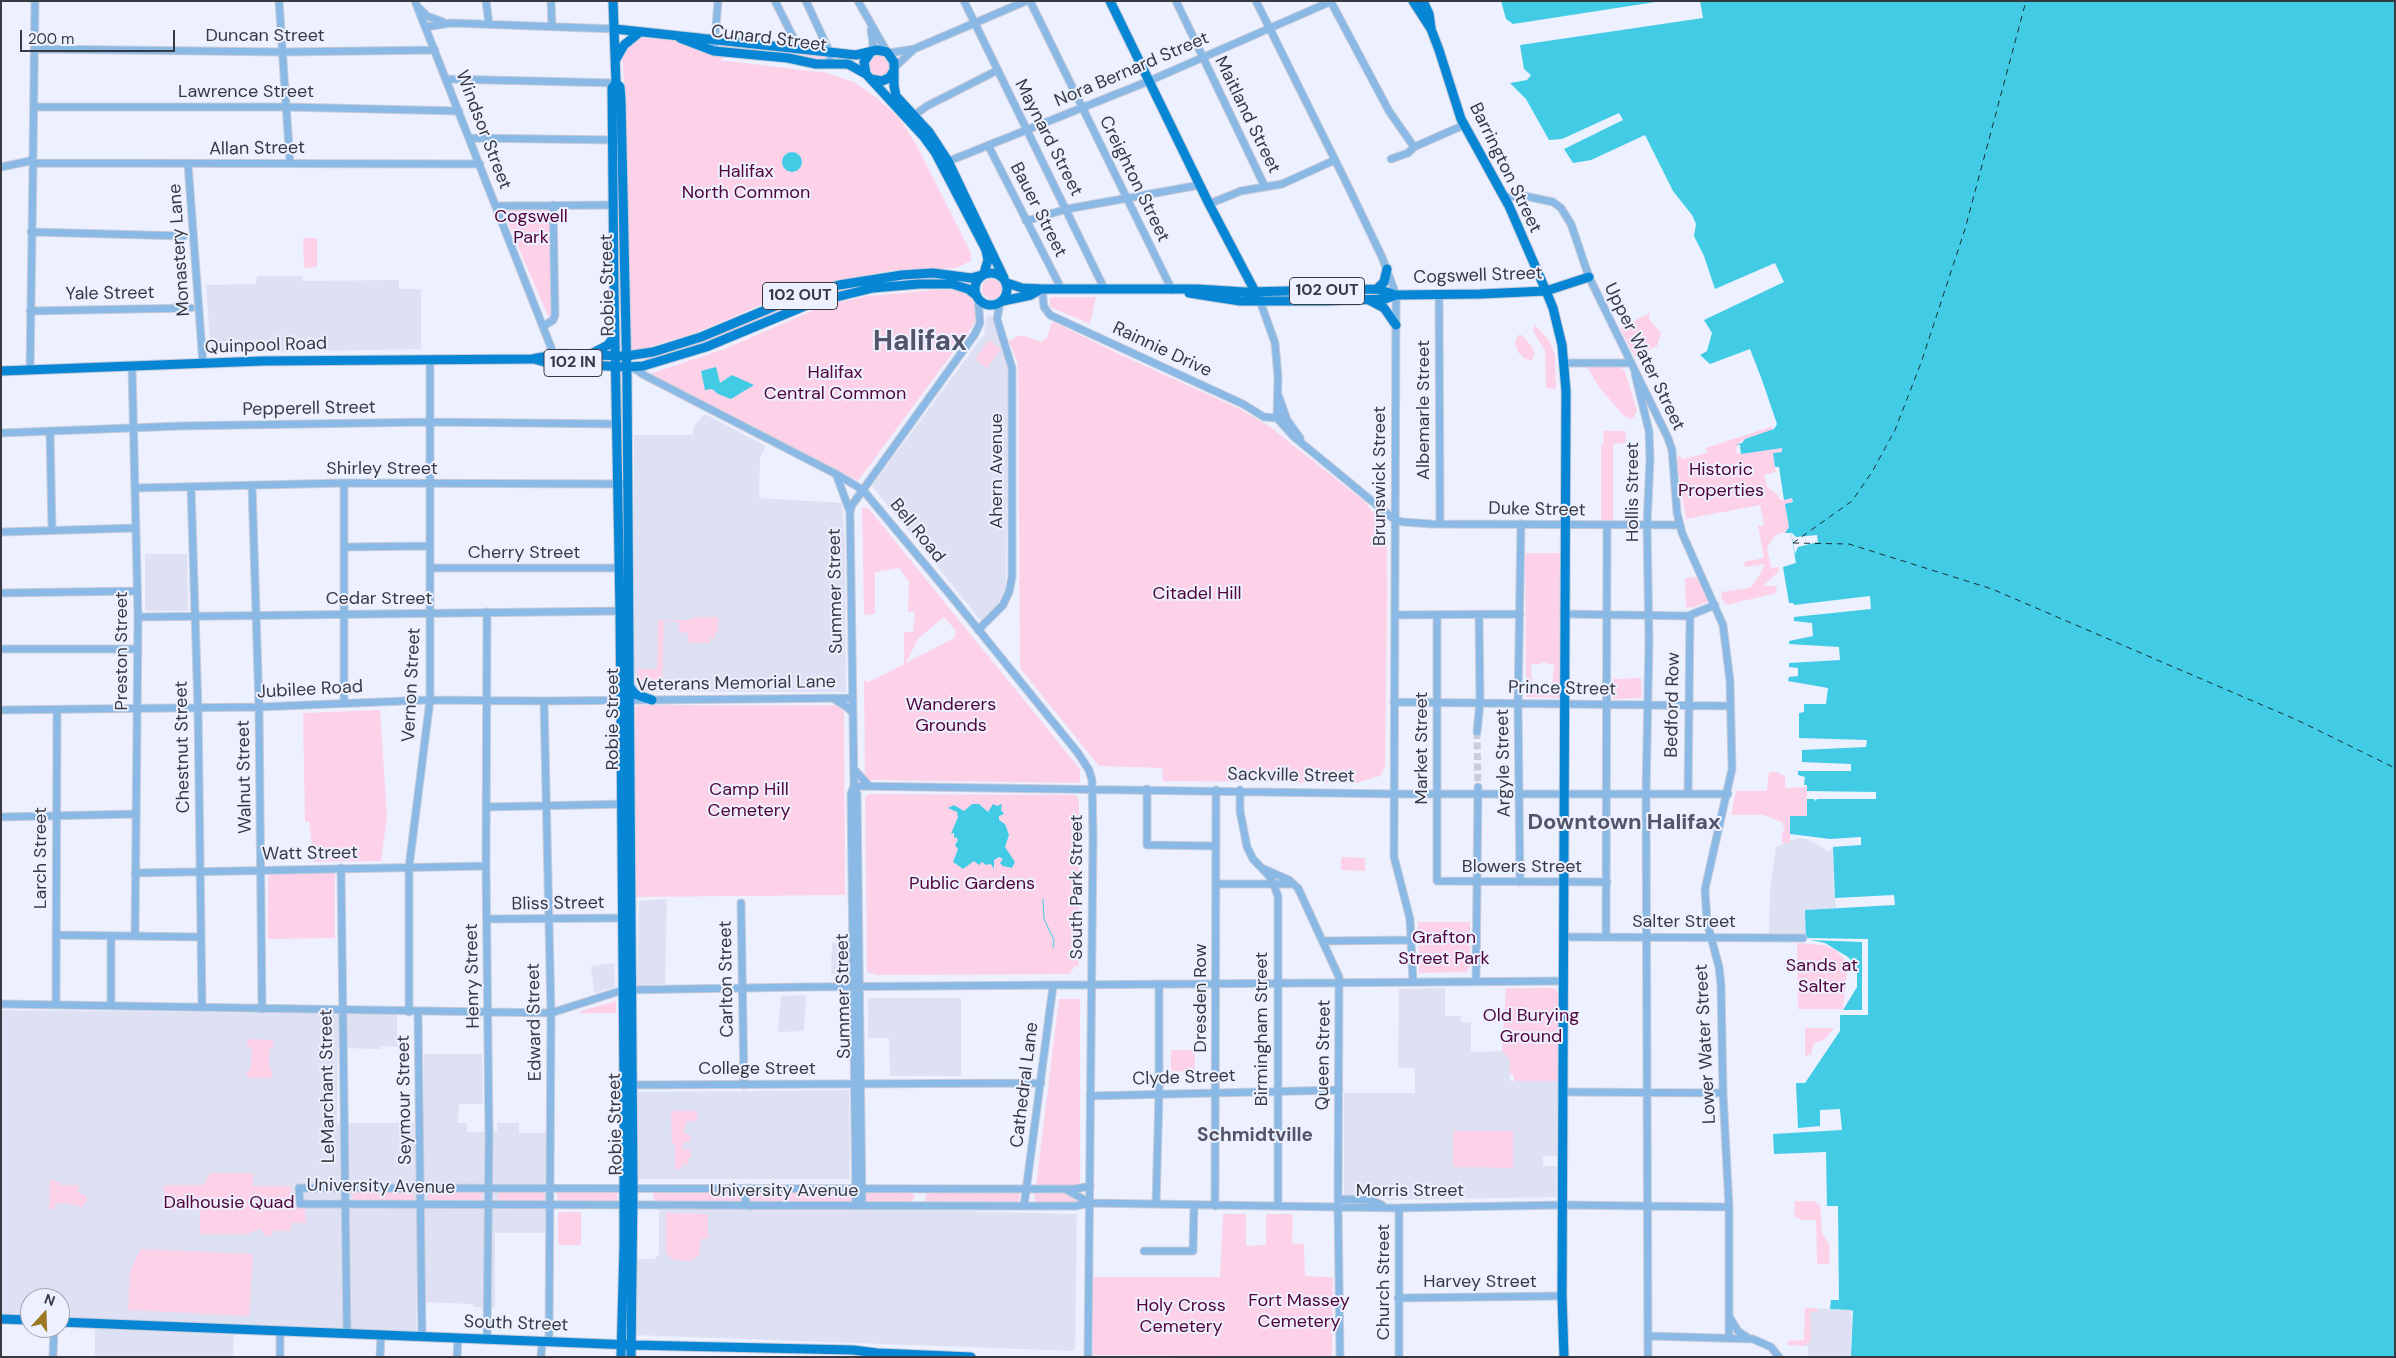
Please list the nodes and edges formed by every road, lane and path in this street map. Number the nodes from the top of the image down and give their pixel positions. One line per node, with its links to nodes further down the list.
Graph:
1 (35, 1): 33 (street)
2 (280, 1): 37 (street)
3 (486, 1): 21 (street)
4 (551, 1): 24 (street)
5 (613, 1): 27 (main road, Robie Street)
6 (718, 1): 31 (street)
7 (775, 1): 32 (street)
8 (806, 1): 38 (street)
9 (964, 1): 22 (street, Maynard Street)
10 (1026, 1): 22 (street)
11 (1030, 1): 52 (street, Creighton Street)
12 (1110, 1): 48 (main road)
13 (1176, 1): 41 (street, Maitland Street)
14 (1256, 1): 26 (street, Brunswick Street)
15 (1413, 1): 28 (main road, Barrington Street)
16 (1423, 1): 28 (main road, Barrington Street)
17 (860, 2): 23 (street)
18 (1331, 2): 26 (street, Nora Bernard Street); 60 (street)
19 (417, 4): 20 (street, Cunard Street); 25 (street, Windsor Street)
20 (450, 23): 21 (street, Cunard Street); 25 (street, Cunard Street)
21 (489, 24): 24 (street, Cunard Street)
22 (975, 24): 34 (street); 45 (street, Maynard Street)
23 (870, 25): 39 (street); 40 (street)
24 (552, 26): 27 (street, Cunard Street)
25 (426, 27): 35 (street, Windsor Street)
26 (1270, 28): 41 (street, Nora Bernard Street); 62 (street, Brunswick Street)
27 (615, 29): 29 (main road, Cunard Street); 42 (main road, Robie Street)
28 (1430, 29): 55 (main road, Barrington Street)
29 (640, 32): 30 (main road, Cunard Street); 42 (main road)
30 (668, 35): 31 (main road, Cunard Street); 36 (main road, Cunard Street)
31 (715, 39): 32 (main road, Cunard Street); 36 (street)
32 (794, 48): 38 (main road, Cunard Street)
33 (34, 49): 37 (street, Duncan Street); 50 (street)
34 (914, 49): 40 (street); 44 (street)
35 (435, 50): 37 (street, Duncan Street); 47 (street, Windsor Street)
36 (714, 51): 43 (main road, Cunard Street)
37 (283, 52): 51 (street)
38 (830, 52): 39 (main road, Cunard Street); 43 (street)
39 (871, 52): 40 (main road); 46 (main road)
40 (888, 53): 44 (main road)
41 (1202, 58): 48 (street, Nora Bernard Street); 70 (street, Maitland Street)
42 (615, 59): 49 (main road, Robie Street)
43 (830, 64): 46 (main road, Cunard Street)
44 (894, 70): 46 (main road); 54 (main road)
45 (998, 70): 54 (street); 56 (street, Maynard Street)
46 (868, 76): 64 (main road)
47 (447, 79): 49 (street); 53 (street, Windsor Street)
48 (1149, 81): 52 (street, Nora Bernard Street); 69 (main road)
49 (616, 83): 58 (main road, Robie Street)
50 (34, 107): 51 (street, Lawrence Street); 63 (street)
51 (286, 107): 53 (street, Lawrence Street); 65 (street)
52 (1083, 108): 56 (street, Nora Bernard Street); 72 (street, Creighton Street)
53 (459, 111): 57 (street, Windsor Street)
54 (914, 116): 64 (main road)
55 (1464, 125): 60 (street); 71 (main road, Barrington Street)
56 (1027, 130): 59 (street, Nora Bernard Street); 77 (street, Maynard Street)
57 (470, 138): 58 (street); 67 (street, Windsor Street)
58 (617, 140): 75 (main road, Robie Street); 112 (main road, Robie Street)
59 (988, 145): 64 (street, Nora Bernard Street); 78 (street, Bauer Street)
60 (1414, 147): 61 (street)
61 (1391, 159)
62 (1335, 160): 70 (street); 81 (street, Brunswick Street)
63 (32, 162): 66 (street, Allan Street); 68 (street, Allan Street); 79 (street)
64 (945, 162): 82 (main road); 84 (main road)
65 (290, 163): 66 (street, Allan Street); 67 (street, Allan Street)
66 (188, 164): 110 (street, Monastery Lane)
67 (480, 164): 76 (street, Windsor Street)
68 (1, 167)
69 (1200, 185): 72 (street); 73 (main road)
70 (1265, 187): 73 (street)
71 (1504, 197): 83 (street, Upper Water Street); 91 (main road, Barrington Street)
72 (1128, 199): 77 (street); 89 (street, Creighton Street)
73 (1209, 204): 90 (main road)
74 (553, 205): 75 (street); 76 (street); 101 (street)
75 (614, 205): 102 (main road, Robie Street)
76 (496, 206): 101 (street, Windsor Street)
77 (1067, 209): 78 (street); 86 (street, Maynard Street)
78 (1026, 221): 85 (street, Bauer Street)
79 (31, 232): 80 (street); 99 (street)
80 (184, 236)
81 (1387, 269): 88 (main road); 92 (street, Brunswick Street)
82 (983, 274): 84 (main road, 102 OUT); 94 (main road); 112 (main road, 102 OUT)
83 (1589, 277): 91 (main road, Cogswell Street); 109 (street, Upper Water Street)
84 (1005, 280): 87 (main road, Cogswell Street / 102 OUT); 97 (main road)
85 (1061, 288): 86 (main road, Cogswell Street / 102 OUT); 87 (main road, Cogswell Street / 102 OUT)
86 (1104, 288): 89 (main road, Cogswell Street / 102 OUT)
87 (1042, 289): 97 (main road, Cogswell Street); 121 (street, Rainnie Drive)
88 (1377, 289): 90 (main road, Cogswell Street / 102 OUT); 92 (main road, Cogswell Street / 102 OUT)
89 (1174, 290): 90 (main road, Cogswell Street / 102 OUT); 96 (main road, Cogswell Street)
90 (1256, 291): 96 (main road)
91 (1546, 291): 93 (main road, Cogswell Street); 108 (main road, Barrington Street)
92 (1396, 295): 93 (main road, Cogswell Street / 102 OUT); 95 (main road, Cogswell Street); 100 (street, Brunswick Street)
93 (1439, 295): 139 (street, Albemarle Street)
94 (977, 297): 97 (main road); 112 (main road); 136 (street, Summer Street)
95 (1366, 299): 96 (main road, Cogswell Street); 100 (main road)
96 (1260, 301): 119 (street)
97 (1002, 302): 170 (street, Ahern Avenue)
98 (192, 308): 99 (street, Yale Street)
99 (30, 311): 115 (street)
100 (1396, 325): 138 (street, Brunswick Street)
101 (544, 326): 104 (street, Windsor Street)
102 (615, 335): 103 (main road); 105 (main road, Robie Street)
103 (591, 354): 104 (main road, Quinpool Road / 102 OUT); 105 (main road, Quinpool Road / 102 OUT)
104 (554, 355): 106 (main road, Quinpool Road / 102 OUT)
105 (615, 356): 112 (main road, Quinpool Road / 102 OUT); 114 (main road, Robie Street)
106 (532, 359): 107 (main road, Quinpool Road); 111 (main road, Quinpool Road / 102 IN)
107 (430, 360): 110 (main road, Quinpool Road); 122 (street, Vernon Street)
108 (1564, 363): 109 (street); 141 (main road, Barrington Street)
109 (1630, 363): 117 (street, Upper Water Street)
110 (203, 364): 113 (main road, Quinpool Road)
111 (594, 364): 114 (main road, Quinpool Road / 102 IN); 118 (main road)
112 (628, 365): 114 (main road); 128 (street, Bell Road); 132 (main road, Robie Street)
113 (132, 366): 115 (main road, Quinpool Road); 124 (street, Preston Street)
114 (615, 366): 118 (main road, Robie Street)
115 (30, 370): 116 (main road, Quinpool Road)
116 (1, 371)
117 (1635, 371): 142 (street, Hollis Street); 143 (street, Upper Water Street)
118 (616, 380): 123 (main road, Robie Street)
119 (1278, 392): 120 (street); 121 (street)
120 (1284, 412): 121 (street); 127 (street)
121 (1277, 418): 127 (street)
122 (429, 422): 123 (street, Pepperell Street); 124 (street, Pepperell Street); 130 (street, Vernon Street)
123 (618, 424): 131 (main road, Robie Street)
124 (135, 426): 125 (street, Pepperell Street); 135 (street, Preston Street)
125 (50, 432): 126 (street, Pepperell Street); 146 (street)
126 (1, 433)
127 (1304, 444): 138 (street)
128 (836, 474): 136 (street, Bell Road); 137 (street)
129 (344, 483): 130 (street, Shirley Street); 133 (street, Shirley Street); 149 (street)
130 (429, 484): 131 (street, Shirley Street); 148 (street, Vernon Street)
131 (618, 484): 132 (street, Shirley Street); 151 (main road, Robie Street)
132 (628, 484): 173 (main road, Robie Street)
133 (252, 485): 134 (street, Shirley Street); 161 (street, Walnut Street)
134 (191, 487): 135 (street, Shirley Street); 169 (street, Chestnut Street)
135 (136, 488): 145 (street, Preston Street)
136 (863, 490): 137 (street, Summer Street); 170 (street, Bell Road)
137 (850, 512): 175 (street, Summer Street)
138 (1394, 520): 139 (street, Duke Street); 162 (street, Brunswick Street)
139 (1440, 524): 140 (street, Duke Street)
140 (1521, 524): 141 (street, Duke Street); 159 (street, Argyle Street)
141 (1566, 524): 144 (street, Duke Street); 160 (main road, Barrington Street)
142 (1647, 525): 143 (street, Duke Street); 144 (street, Duke Street); 166 (street, Hollis Street)
143 (1680, 525): 154 (street, Upper Water Street)
144 (1607, 526): 165 (street)
145 (136, 528): 146 (street); 152 (street, Preston Street)
146 (52, 530): 147 (street)
147 (1, 532)
148 (429, 546): 149 (street); 150 (street, Vernon Street)
149 (344, 547): 157 (street)
150 (430, 568): 151 (street, Cherry Street); 158 (street, Vernon Street)
151 (618, 568): 155 (main road, Robie Street)
152 (137, 591): 153 (street); 168 (street, Preston Street)
153 (1, 593)
154 (1716, 605): 167 (street); 190 (street, Lower Water Street)
155 (620, 611): 156 (street, Cedar Street); 178 (main road, Robie Street)
156 (486, 612): 158 (street, Cedar Street); 177 (street, Henry Street)
157 (344, 614): 158 (street, Cedar Street); 161 (street, Cedar Street); 184 (street)
158 (430, 614): 176 (street, Vernon Street)
159 (1520, 614): 164 (street); 185 (street, Argyle Street)
160 (1564, 614): 165 (street); 187 (main road, Barrington Street)
161 (255, 615): 169 (street, Cedar Street); 191 (street, Walnut Street)
162 (1394, 615): 163 (street); 181 (street, Brunswick Street)
163 (1437, 615): 164 (street); 182 (street, Market Street)
164 (1479, 615): 183 (street)
165 (1606, 615): 166 (street); 186 (street)
166 (1648, 615): 167 (street); 188 (street, Hollis Street)
167 (1690, 616): 189 (street, Bedford Row)
168 (138, 617): 169 (street, Cedar Street); 172 (street, Preston Street)
169 (195, 617): 192 (street, Chestnut Street)
170 (978, 630): 201 (street, Bell Road)
171 (1, 648): 172 (street)
172 (138, 649): 195 (street, Preston Street)
173 (630, 683): 178 (main road, Robie Street); 179 (main road)
174 (832, 698): 175 (street, Veterans Memorial Lane); 179 (street, Veterans Memorial Lane); 196 (street)
175 (853, 698): 196 (street, Summer Street)
176 (430, 700): 177 (street, Jubilee Road); 184 (street, Jubilee Road); 222 (street, Vernon Street)
177 (487, 700): 180 (street, Jubilee Road); 216 (street, Henry Street)
178 (625, 700): 179 (street, Veterans Memorial Lane); 180 (street, Jubilee Road); 214 (main road, Robie Street)
179 (652, 700)
180 (544, 701): 215 (street, Edward Street)
181 (1394, 702): 182 (street, Prince Street); 206 (street, Brunswick Street)
182 (1437, 702): 183 (street, Prince Street); 207 (street, Market Street)
183 (1480, 702): 185 (street, Prince Street); 197 (street)
184 (344, 703): 191 (street, Jubilee Road)
185 (1518, 704): 187 (street, Prince Street); 208 (street, Argyle Street)
186 (1606, 704): 187 (street, Prince Street); 188 (street, Prince Street); 213 (street)
187 (1565, 705): 212 (main road, Barrington Street)
188 (1647, 705): 189 (street, Prince Street); 209 (street, Hollis Street)
189 (1689, 706): 190 (street, Prince Street); 210 (street, Bedford Row)
190 (1730, 706): 211 (street, Lower Water Street)
191 (259, 707): 192 (street, Jubilee Road); 225 (street, Walnut Street)
192 (198, 708): 195 (street, Jubilee Road); 226 (street, Chestnut Street)
193 (1, 710): 194 (street, Jubilee Road)
194 (57, 710): 195 (street, Jubilee Road); 219 (street, Larch Street)
195 (137, 710): 217 (street, Preston Street)
196 (853, 713): 198 (street, Summer Street)
197 (1478, 732)
198 (854, 769): 199 (street, Summer Street); 200 (street)
199 (854, 786): 200 (street, Sackville Street); 260 (street, Summer Street)
200 (869, 786): 201 (street, Sackville Street)
201 (1092, 789): 202 (street, Sackville Street); 258 (street, South Park Street)
202 (1147, 789): 203 (street, Sackville Street); 220 (street)
203 (1216, 790): 204 (street, Sackville Street); 220 (street, Dresden Row)
204 (1240, 790): 206 (street, Sackville Street); 224 (street)
205 (1478, 790): 207 (street, Sackville Street); 208 (street, Sackville Street); 229 (street)
206 (1394, 794): 207 (street, Sackville Street); 249 (street, Brunswick Street)
207 (1437, 794): 228 (street, Market Street)
208 (1519, 794): 212 (street, Sackville Street); 230 (street, Argyle Street)
209 (1646, 794): 210 (street, Sackville Street); 213 (street, Sackville Street); 246 (street, Hollis Street)
210 (1688, 794): 211 (street, Sackville Street)
211 (1728, 794): 247 (street, Lower Water Street)
212 (1565, 795): 213 (street, Sackville Street); 233 (main road, Barrington Street)
213 (1607, 795): 231 (street)
214 (625, 804): 215 (street); 237 (main road, Robie Street)
215 (546, 806): 216 (street); 239 (street, Edward Street)
216 (486, 807): 221 (street, Henry Street)
217 (136, 814): 219 (street); 227 (street, Preston Street)
218 (1, 817): 219 (street)
219 (56, 817): 240 (street, Larch Street)
220 (1215, 846): 234 (street, Dresden Row)
221 (486, 866): 222 (street, Watt Street); 238 (street, Henry Street)
222 (409, 867): 223 (street, Watt Street); 269 (street, Vernon Street)
223 (341, 868): 225 (street, Watt Street); 268 (street, LeMarchant Street)
224 (1264, 869): 232 (street); 235 (street)
225 (261, 870): 226 (street, Watt Street); 267 (street, Walnut Street)
226 (200, 872): 227 (street, Watt Street); 243 (street, Chestnut Street)
227 (135, 873): 242 (street, Preston Street)
228 (1437, 881): 229 (street, Blowers Street)
229 (1478, 882): 230 (street, Blowers Street); 251 (street)
230 (1520, 882): 233 (street, Blowers Street)
231 (1606, 882): 233 (street, Blowers Street); 245 (street)
232 (1274, 883): 234 (street); 235 (street); 253 (street, Birmingham Street)
233 (1565, 883): 244 (main road, Barrington Street)
234 (1216, 884): 256 (street, Dresden Row)
235 (1294, 884): 250 (street, Queen Street)
236 (741, 903): 261 (street, Carlton Street)
237 (626, 918): 239 (street, Bliss Street); 262 (main road, Robie Street)
238 (487, 919): 239 (street, Bliss Street); 271 (street, Henry Street)
239 (548, 920): 272 (street, Edward Street)
240 (56, 934): 241 (street); 264 (street, Larch Street)
241 (111, 936): 242 (street); 265 (street)
242 (135, 936): 243 (street)
243 (201, 937): 266 (street, Chestnut Street)
244 (1565, 937): 245 (street, Salter Street); 252 (main road, Barrington Street)
245 (1606, 937): 246 (street, Salter Street)
246 (1648, 937): 247 (street, Salter Street); 281 (street, Hollis Street)
247 (1711, 937): 248 (street, Salter Street); 282 (street, Lower Water Street)
248 (1803, 938)
249 (1412, 940): 250 (street); 255 (street, Brunswick Street)
250 (1324, 941): 254 (street, Queen Street)
251 (1476, 981): 252 (street); 255 (street)
252 (1564, 981): 280 (main road, Barrington Street)
253 (1278, 982): 254 (street); 256 (street); 278 (street, Birmingham Street)
254 (1340, 982): 255 (street); 277 (street, Queen Street)
255 (1413, 982)
256 (1216, 983): 257 (street); 279 (street, Dresden Row)
257 (1159, 984): 258 (street); 283 (street)
258 (1091, 985): 259 (street); 284 (street, South Park Street)
259 (1053, 986): 260 (street); 273 (street, Cathedral Lane)
260 (856, 987): 261 (street); 274 (street, Summer Street)
261 (743, 988): 262 (street); 276 (street, Carlton Street)
262 (627, 990): 272 (street); 275 (main road, Robie Street)
263 (1, 1004): 264 (street)
264 (56, 1005): 265 (street)
265 (111, 1006): 266 (street)
266 (202, 1007): 267 (street)
267 (262, 1009): 268 (street)
268 (342, 1010): 269 (street); 287 (street, LeMarchant Street)
269 (409, 1012): 270 (street)
270 (418, 1012): 271 (street); 286 (street, Seymour Street)
271 (488, 1013): 272 (street); 288 (street, Henry Street)
272 (551, 1013): 289 (street, Edward Street)
273 (1041, 1083): 274 (street, College Street); 293 (street, Cathedral Lane)
274 (857, 1084): 276 (street, College Street); 292 (street, Summer Street)
275 (628, 1085): 276 (street, College Street); 290 (main road, Robie Street)
276 (744, 1085)
277 (1338, 1090): 278 (street, Clyde Street); 295 (street, Queen Street)
278 (1277, 1091): 279 (street, Clyde Street); 303 (street, Birmingham Street)
279 (1216, 1092): 283 (street, Clyde Street); 309 (street, Dresden Row)
280 (1564, 1092): 281 (street); 304 (main road, Barrington Street)
281 (1648, 1092): 282 (street); 310 (street, Hollis Street)
282 (1723, 1093): 311 (street, Lower Water Street)
283 (1159, 1094): 284 (street, Clyde Street); 301 (street)
284 (1090, 1096): 285 (street, South Park Street)
285 (1090, 1186): 294 (street, University Avenue); 296 (street, South Park Street)
286 (421, 1187): 287 (street, University Avenue); 288 (street, University Avenue); 298 (street, Seymour Street)
287 (344, 1188): 297 (street, LeMarchant Street); 297 (street, University Avenue)
288 (489, 1188): 289 (street, University Avenue); 299 (street, Henry Street)
289 (551, 1188): 290 (street, University Avenue); 300 (street, Edward Street)
290 (629, 1188): 291 (street, University Avenue); 302 (main road, Robie Street)
291 (750, 1188): 292 (street, University Avenue); 305 (street)
292 (858, 1188): 293 (street, University Avenue); 306 (street, Summer Street)
293 (1026, 1188): 294 (street, University Avenue); 307 (street, Cathedral Lane)
294 (1064, 1189): 296 (street, University Avenue)
295 (1338, 1202): 303 (street, Morris Street); 312 (street, Morris Street); 343 (street, Queen Street)
296 (1090, 1203): 301 (street, Morris Street); 307 (street, University Avenue); 342 (street, South Park Street)
297 (345, 1204): 298 (street, University Avenue); 321 (street, LeMarchant Street)
298 (421, 1204): 299 (street, University Avenue); 324 (street, Seymour Street)
299 (489, 1204): 300 (street, University Avenue); 329 (street, Henry Street)
300 (551, 1204): 302 (street, University Avenue); 330 (street, Edward Street)
301 (1156, 1204): 308 (street, Morris Street)
302 (629, 1205): 305 (street, University Avenue); 331 (main road, Robie Street); 332 (main road, Robie Street)
303 (1278, 1205): 309 (street, Morris Street)
304 (1563, 1205): 310 (street, Morris Street); 312 (street, Morris Street); 314 (main road, Barrington Street)
305 (750, 1206): 306 (street, University Avenue)
306 (859, 1206): 307 (street, University Avenue)
307 (1024, 1206)
308 (1194, 1206): 309 (street, Morris Street); 313 (street)
309 (1215, 1206)
310 (1647, 1207): 311 (street, Morris Street); 323 (street, Hollis Street)
311 (1729, 1207): 316 (street, Lower Water Street)
312 (1399, 1208): 315 (street, Church Street)
313 (1144, 1251)
314 (1562, 1296): 315 (street, Harvey Street); 345 (main road, Barrington Street)
315 (1398, 1298): 344 (street, Church Street)
316 (1730, 1318): 327 (street, Lower Water Street); 328 (street)
317 (1, 1319): 318 (main road)
318 (20, 1320)
319 (70, 1322): 320 (main road, South Street)
320 (280, 1331): 321 (main road, South Street); 335 (street)
321 (347, 1334): 322 (main road, South Street)
322 (381, 1335): 324 (main road, South Street); 336 (street)
323 (1650, 1336): 327 (street); 346 (street); 347 (street)
324 (422, 1337): 326 (main road, South Street)
325 (54, 1338): 334 (street)
326 (458, 1338): 329 (main road, South Street); 337 (street)
327 (1729, 1338): 328 (street)
328 (1753, 1339): 348 (street)
329 (487, 1340): 330 (main road, South Street)
330 (545, 1342): 331 (main road, South Street); 338 (street, Edward Street)
331 (621, 1345): 332 (main road, South Street); 339 (main road, Robie Street)
332 (631, 1345): 333 (main road, South Street); 340 (main road, Robie Street)
333 (889, 1355): 341 (main road, South Street)
334 (53, 1357)
335 (280, 1357)
336 (380, 1357)
337 (457, 1357)
338 (541, 1357)
339 (621, 1357)
340 (631, 1357)
341 (971, 1357)
342 (1088, 1357)
343 (1340, 1357)
344 (1399, 1357)
345 (1564, 1357)
346 (1648, 1357)
347 (1653, 1357)
348 (1779, 1357)

